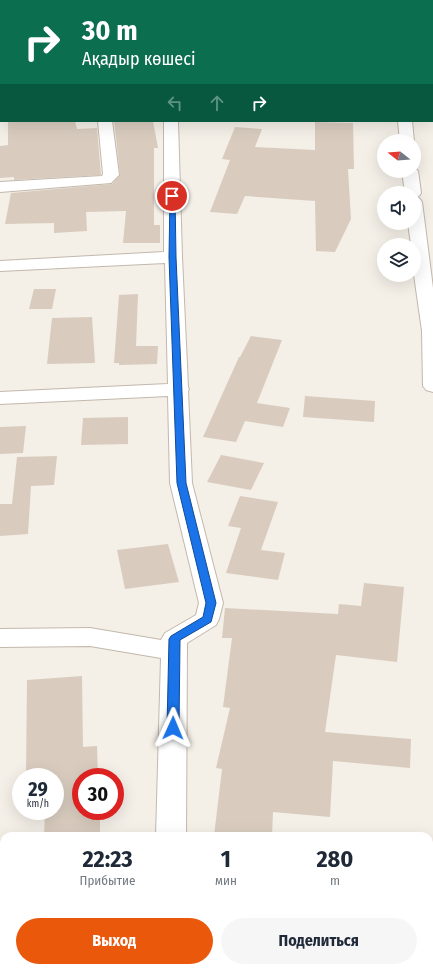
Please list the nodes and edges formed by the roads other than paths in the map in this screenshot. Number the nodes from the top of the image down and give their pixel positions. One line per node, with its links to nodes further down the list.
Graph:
1 (105, 122): 5 (street)
2 (171, 122): 7 (street)
3 (405, 122): 4 (street)
4 (406, 134)
5 (0, 187)
6 (417, 230): 9 (street)
7 (173, 257): 8 (street); 11 (street)
8 (0, 266)
9 (433, 378): 10 (street)
10 (433, 386)
11 (179, 389): 12 (street); 14 (street)
12 (0, 398)
13 (0, 638): 14 (street)
14 (175, 651): 15 (street)
15 (170, 832)

